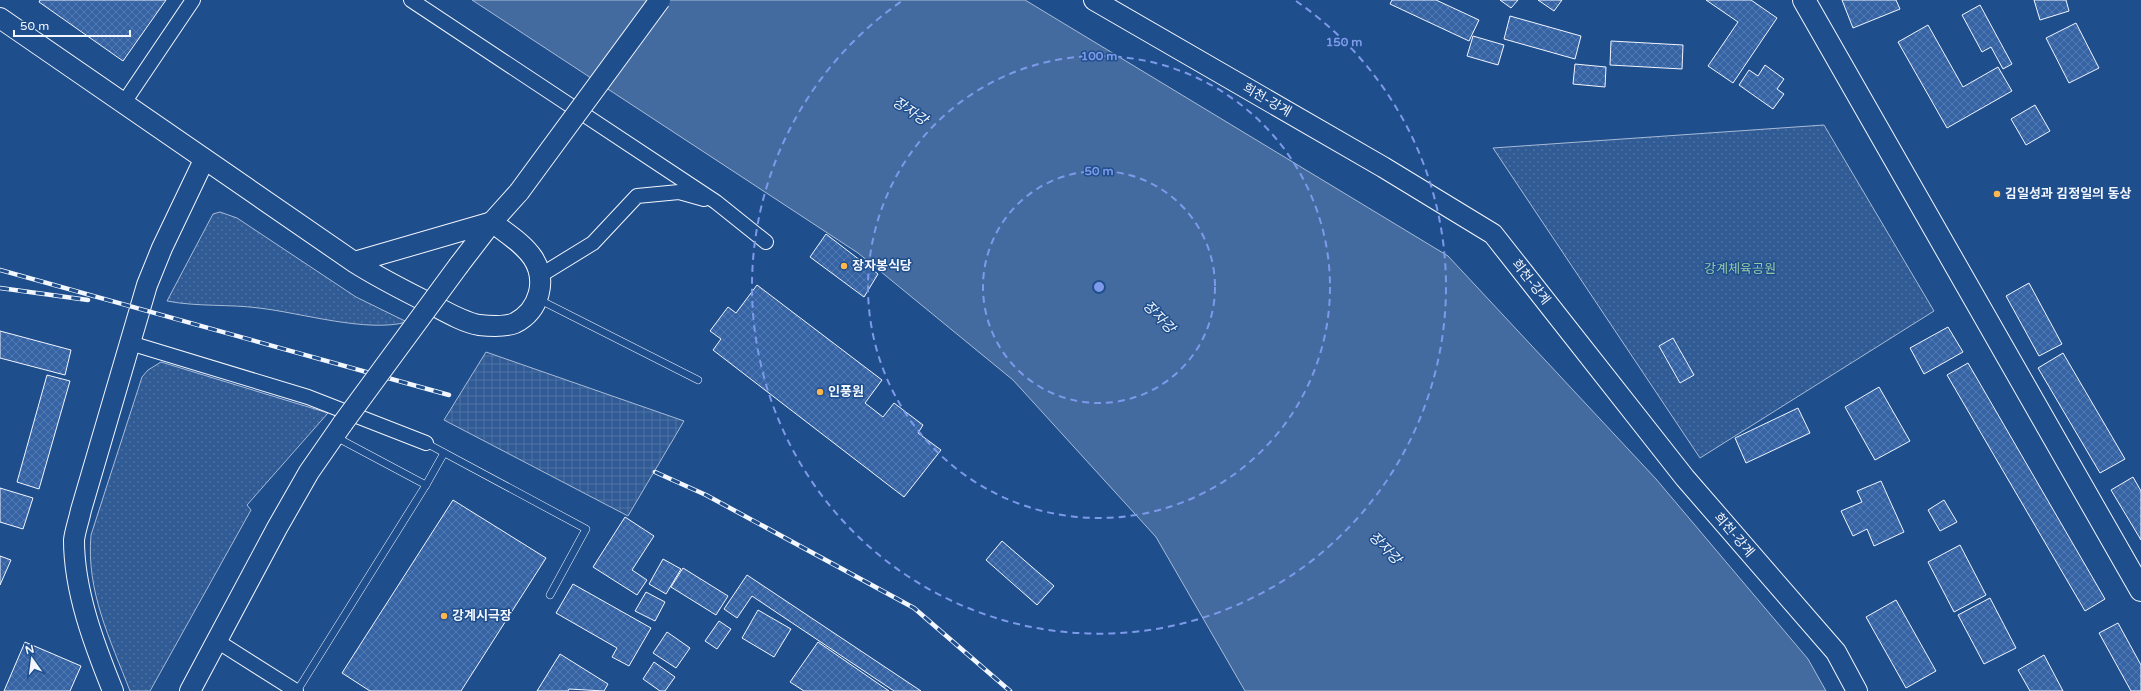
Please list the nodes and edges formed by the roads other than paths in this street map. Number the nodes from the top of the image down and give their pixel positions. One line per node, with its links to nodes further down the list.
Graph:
1 (193, 0): 7 (street)
2 (411, 0): 9 (street)
3 (660, 0): 10 (main road, bridge)
4 (1094, 0): 27 (main road, 희천-강계)
5 (1804, 0): 21 (main road)
6 (0, 18): 7 (main road)
7 (124, 104): 8 (main road)
8 (204, 160): 12 (main road); 15 (main road)
9 (716, 202): 11 (street); 13 (street)
10 (492, 222): 12 (main road); 13 (main road); 17 (main road, bridge)
11 (766, 242)
12 (354, 262): 14 (main road)
13 (540, 275): 14 (main road)
14 (538, 299): 16 (lane)
15 (130, 342): 18 (street); 24 (main road)
16 (698, 380)
17 (338, 430): 20 (lane); 23 (main road)
18 (426, 443): 19 (lane)
19 (444, 453): 20 (lane); 22 (lane)
20 (426, 485): 26 (lane)
21 (2141, 590)
22 (550, 595)
23 (217, 641): 25 (main road); 26 (street)
24 (113, 691)
25 (190, 691)
26 (296, 691)
27 (1857, 691)

